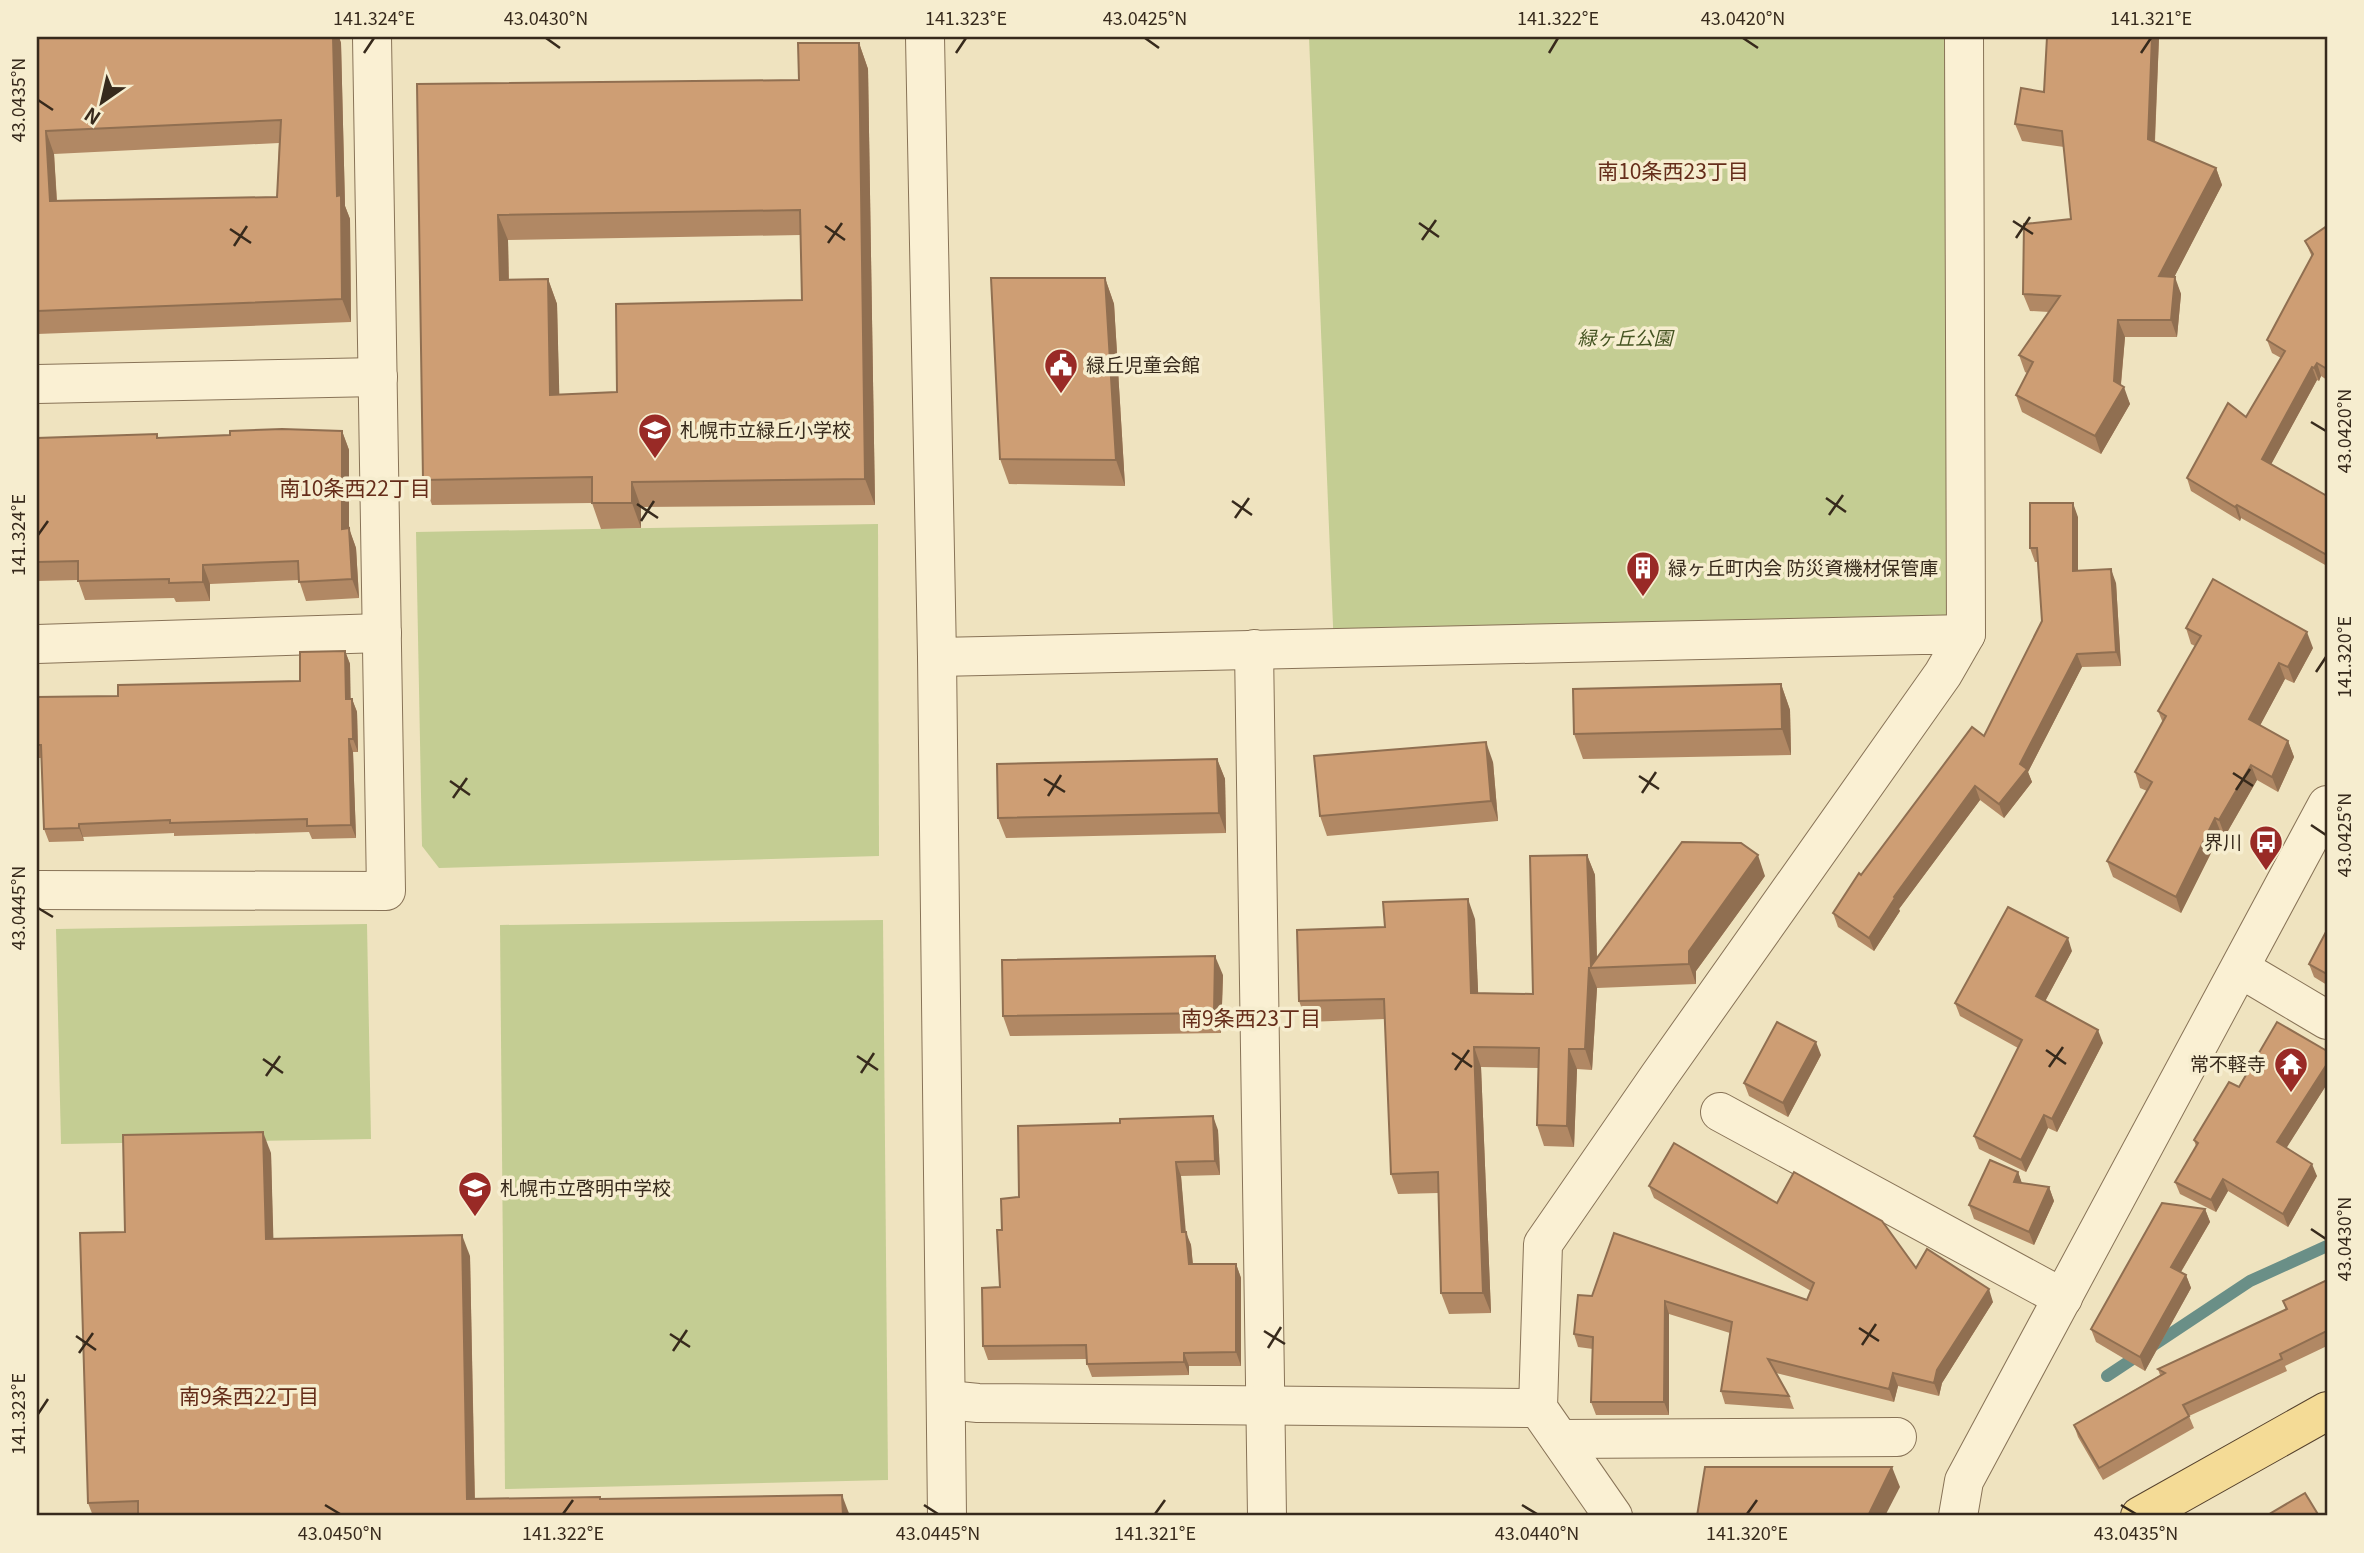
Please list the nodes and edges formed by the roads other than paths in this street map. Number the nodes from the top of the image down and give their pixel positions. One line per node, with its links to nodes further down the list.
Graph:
1 (372, 37): 4 (street)
2 (925, 37): 10 (street)
3 (1964, 37): 7 (street)
4 (378, 377): 5 (street); 6 (street)
5 (37, 384)
6 (382, 633): 8 (street); 12 (street)
7 (1966, 634): 9 (street); 19 (street)
8 (37, 645)
9 (1254, 649): 10 (street); 18 (street)
10 (937, 657): 17 (street)
11 (2327, 805): 13 (street)
12 (37, 890)
13 (2241, 969): 14 (street); 16 (street)
14 (2327, 1020)
15 (1720, 1112): 16 (street)
16 (2063, 1298): 26 (street)
17 (948, 1400): 18 (street); 23 (street)
18 (1266, 1404): 19 (street); 24 (street)
19 (1538, 1408): 22 (street)
20 (2327, 1411): 27 (main road)
21 (1897, 1437): 22 (street)
22 (1560, 1439): 25 (street)
23 (947, 1516)
24 (1267, 1516)
25 (1613, 1516)
26 (1958, 1516)
27 (2140, 1516)

